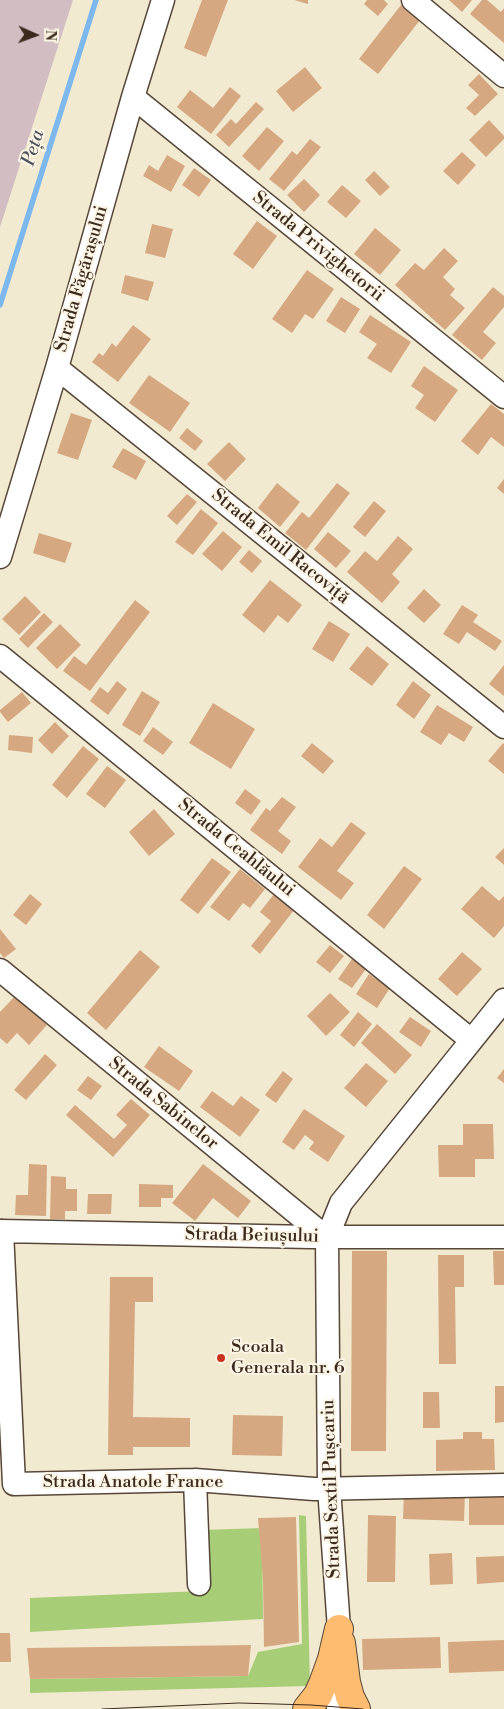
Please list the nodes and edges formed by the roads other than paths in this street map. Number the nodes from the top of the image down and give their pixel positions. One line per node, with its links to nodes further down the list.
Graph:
1 (163, 0): 4 (street, Strada Făgărașului)
2 (413, 0): 3 (street)
3 (504, 76)
4 (133, 97): 5 (street, Strada Făgărașului); 6 (street, Strada Privighetorii)
5 (57, 368): 7 (street, Strada Făgărașului); 9 (street, Strada Emil Racoviță)
6 (504, 397)
7 (0, 557)
8 (0, 656): 12 (street, Strada Ceahlăului)
9 (504, 727)
10 (0, 970): 15 (street, Strada Sabinelor)
11 (504, 1000): 12 (street, Strada Sextil Pușcariu)
12 (471, 1040): 15 (street, Strada Sextil Pușcariu)
13 (1, 1231): 15 (street, Strada Beiușului); 16 (street, Strada Anatole France)
14 (504, 1237): 15 (street, Strada Beiușului)
15 (327, 1238): 18 (street, Strada Sextil Pușcariu)
16 (195, 1480): 18 (street, Strada Anatole France); 19 (street)
17 (504, 1485): 18 (street, Strada Anatole France)
18 (329, 1488): 20 (street, Strada Sextil Pușcariu)
19 (199, 1584)
20 (339, 1629): 21 (main road); 22 (street, Strada Sextil Pușcariu); 23 (main road)
21 (307, 1709)
22 (338, 1709)
23 (356, 1709)

